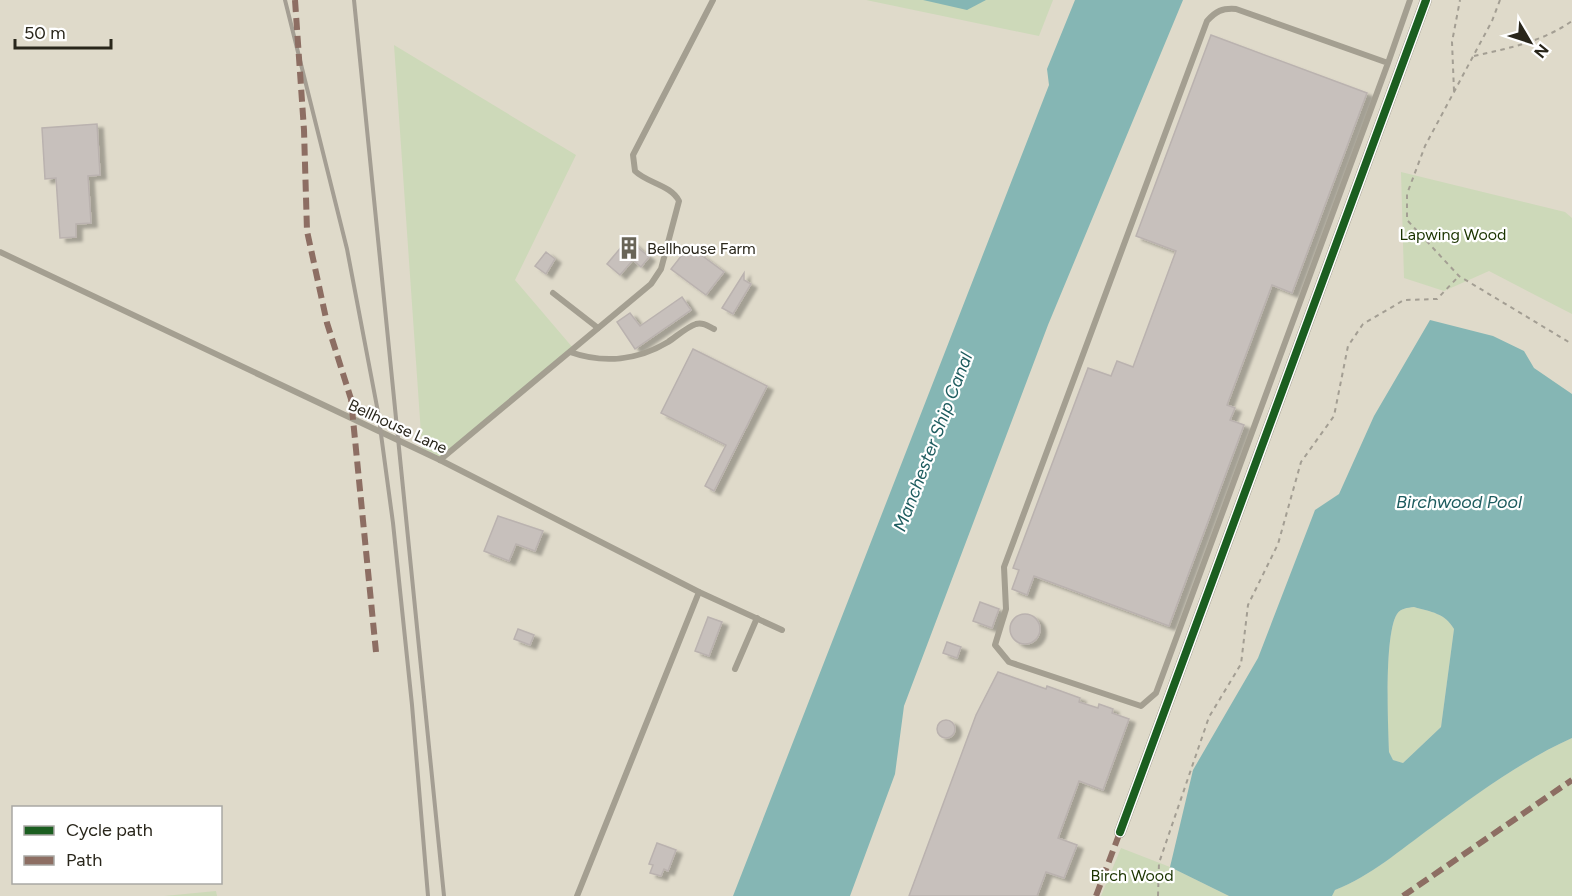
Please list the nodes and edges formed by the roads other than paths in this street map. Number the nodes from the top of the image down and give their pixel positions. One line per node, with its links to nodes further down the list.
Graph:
1 (713, 0): 7 (lane)
2 (1410, 0): 4 (lane)
3 (1426, 0): 15 (street)
4 (1388, 63): 4 (lane)
5 (0, 252): 10 (lane, Bellhouse Lane)
6 (553, 293): 7 (lane)
7 (598, 328): 9 (lane)
8 (714, 328): 9 (lane)
9 (570, 351): 10 (lane)
10 (440, 460): 11 (lane, Bellhouse Lane)
11 (699, 592): 12 (lane, Bellhouse Lane); 16 (lane)
12 (757, 618): 13 (lane, Bellhouse Lane); 14 (lane)
13 (782, 630)
14 (735, 669)
15 (1120, 832)
16 (577, 896)

